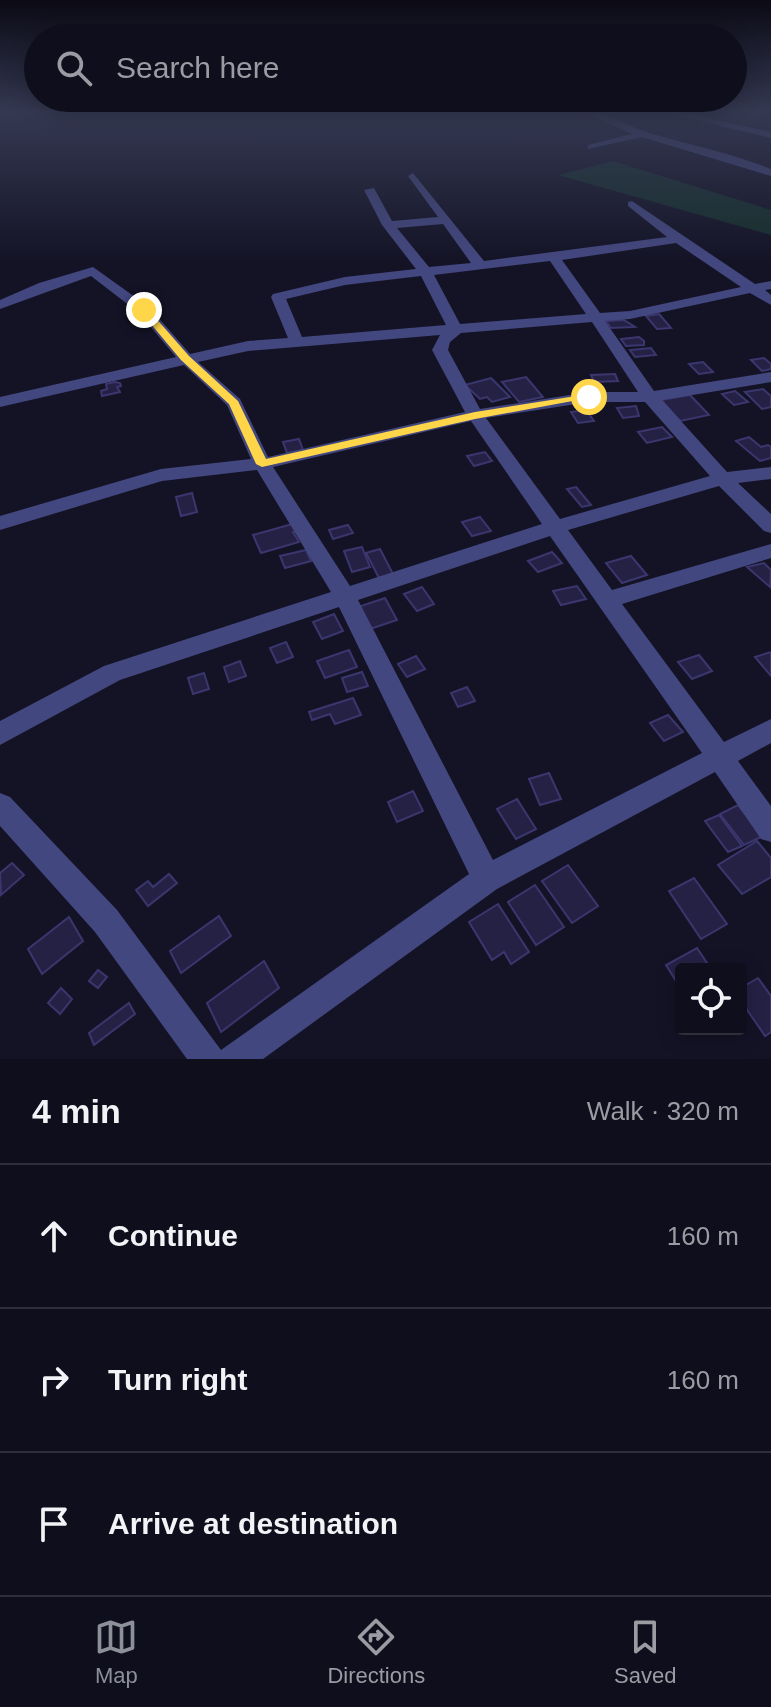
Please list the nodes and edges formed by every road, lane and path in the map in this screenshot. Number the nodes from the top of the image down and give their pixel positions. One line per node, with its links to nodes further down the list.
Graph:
1 (741, 161): 2 (street)
2 (771, 173)
3 (413, 176): 6 (street)
4 (370, 190): 7 (street)
5 (632, 204): 8 (street)
6 (445, 220): 7 (street); 10 (street)
7 (388, 225): 11 (street)
8 (678, 239): 9 (street); 13 (street)
9 (554, 257): 10 (street); 16 (street)
10 (480, 265): 11 (street)
11 (425, 271): 17 (street); 18 (street)
12 (771, 285): 13 (street)
13 (753, 288): 14 (street); 16 (street)
14 (771, 301)
15 (0, 305): 19 (street)
16 (594, 317): 17 (street); 21 (street)
17 (456, 330): 18 (street); 23 (street)
18 (297, 343): 19 (street)
19 (185, 358): 22 (street); 24 (street)
20 (771, 377): 21 (street)
21 (650, 397): 23 (street); 26 (street)
22 (0, 402)
23 (475, 415): 24 (street); 29 (street)
24 (262, 464): 27 (street); 31 (street)
25 (771, 473): 26 (street)
26 (723, 479): 28 (street); 29 (street)
27 (0, 523)
28 (771, 526)
29 (555, 527): 31 (street); 32 (street)
30 (771, 551): 32 (street)
31 (344, 595): 34 (street); 38 (street)
32 (607, 600): 35 (street)
33 (771, 730): 35 (street)
34 (0, 734)
35 (718, 758): 37 (street); 38 (street)
36 (0, 806): 39 (street)
37 (771, 829)
38 (487, 879): 40 (street)
39 (208, 1059)
40 (234, 1059)

